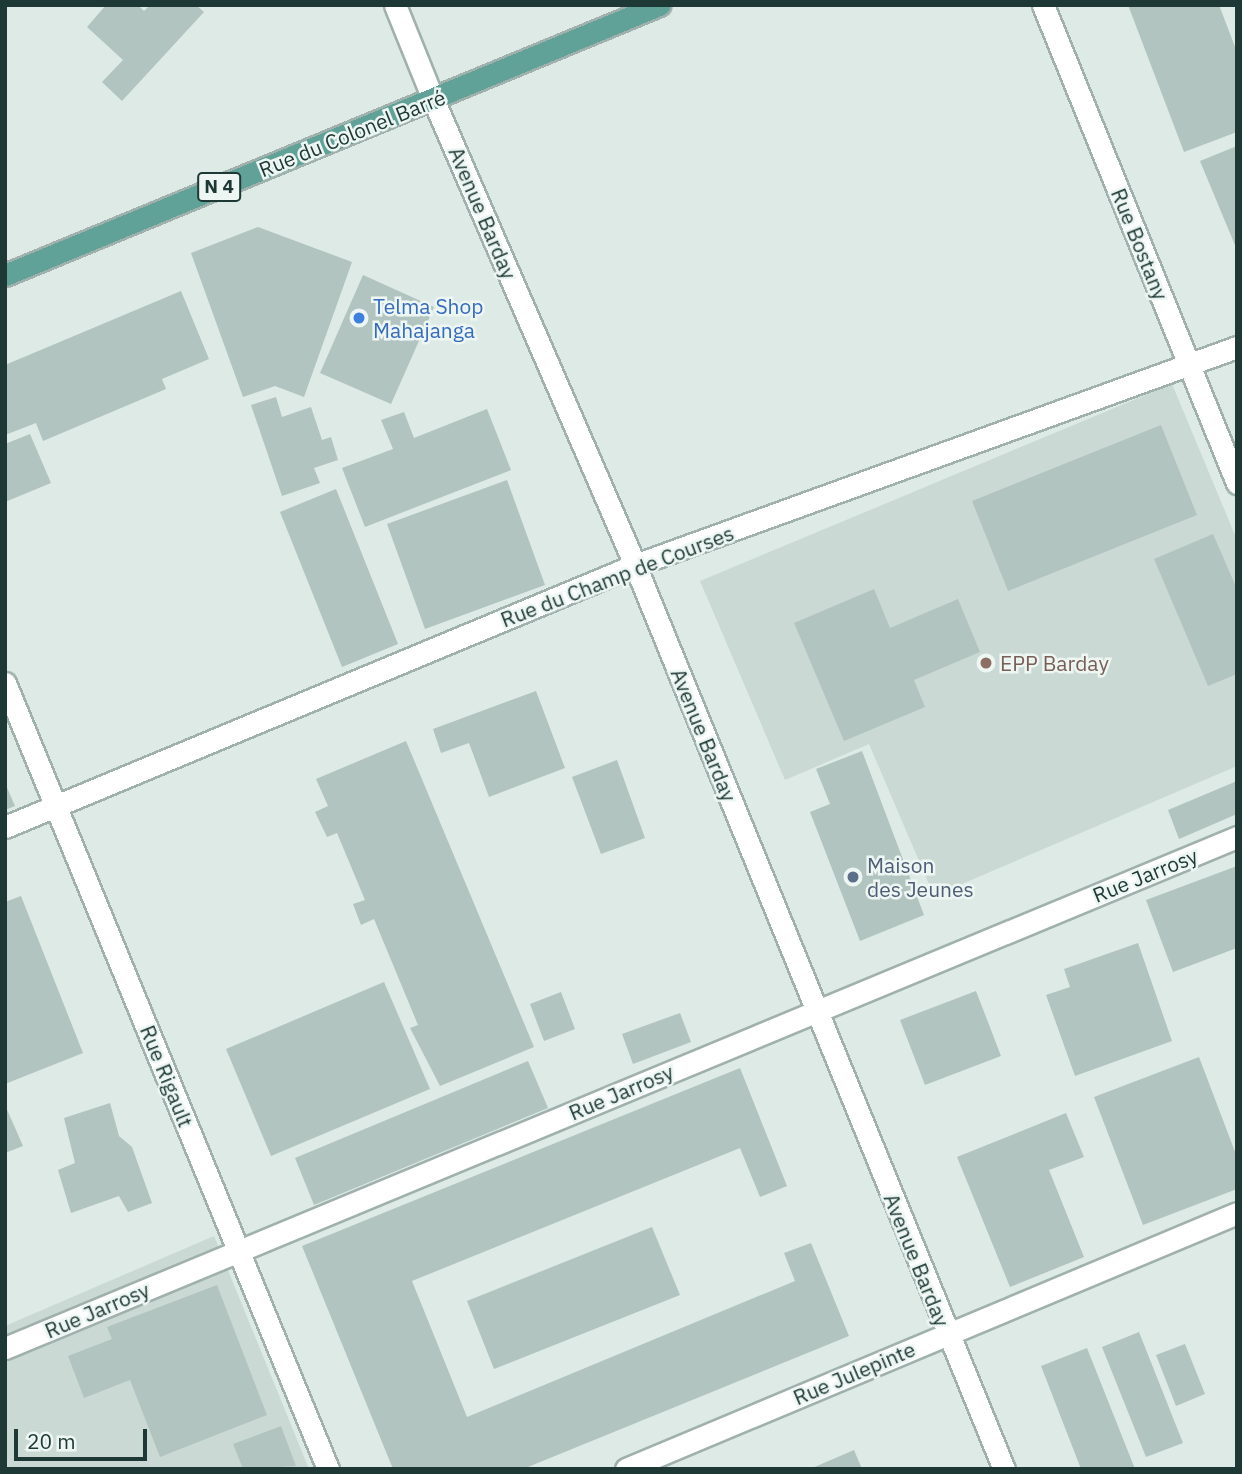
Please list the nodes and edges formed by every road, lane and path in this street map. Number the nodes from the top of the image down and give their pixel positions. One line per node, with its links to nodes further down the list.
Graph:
1 (395, 5): 4 (street, Avenue Barday)
2 (659, 5): 4 (main road, Rue du Colonel Barré / N 4)
3 (1043, 5): 7 (street, Rue Bostany)
4 (433, 99): 5 (main road, Rue du Colonel Barré / N 4); 9 (street, Avenue Barday)
5 (5, 275)
6 (1237, 347): 7 (street, Rue du Champ de Courses)
7 (1189, 366): 8 (street, Rue Bostany); 9 (street, Rue du Champ de Courses)
8 (1237, 483)
9 (635, 565): 11 (street, Rue du Champ de Courses); 14 (street, Avenue Barday)
10 (5, 683): 11 (street, Rue Rigault)
11 (55, 806): 12 (street, Rue du Champ de Courses); 16 (street, Rue Rigault)
12 (5, 827)
13 (1237, 837): 14 (street, Rue Jarrosy)
14 (817, 1011): 16 (street, Rue Jarrosy); 17 (street, Avenue Barday)
15 (1237, 1213): 17 (street, Rue Julepinte)
16 (239, 1251): 18 (street, Rue Jarrosy); 19 (street, Rue Rigault)
17 (947, 1335): 20 (street, Rue Julepinte); 21 (street, Avenue Barday)
18 (5, 1348)
19 (328, 1469)
20 (626, 1469)
21 (1004, 1469)

